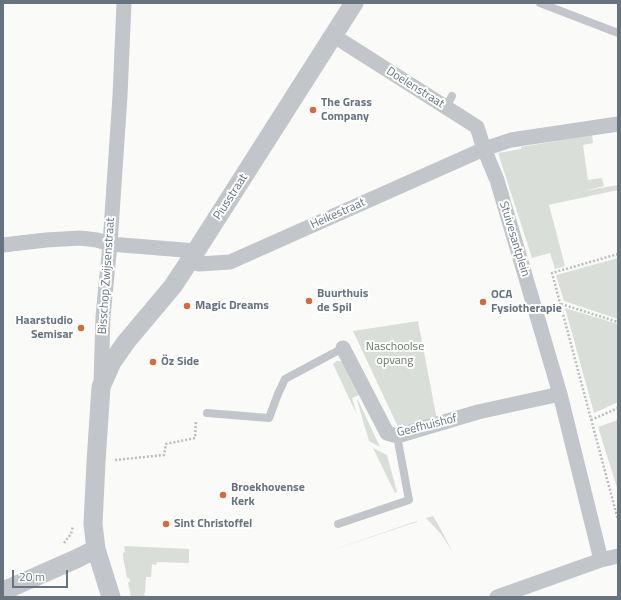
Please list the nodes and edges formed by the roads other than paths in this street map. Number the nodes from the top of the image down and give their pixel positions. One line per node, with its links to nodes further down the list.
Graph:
1 (124, 3): 8 (street, Bisschop Zwijsenstraat)
2 (354, 3): 5 (street, Piusstraat)
3 (540, 3): 4 (lane)
4 (618, 33)
5 (334, 36): 7 (street, Doelenstraat); 10 (street, Piusstraat)
6 (618, 124): 7 (street)
7 (484, 150): 10 (street, Heikestraat); 13 (street, Stuivesantplein)
8 (110, 244): 9 (street, Heikestraat); 10 (street, Heikestraat); 12 (street, Bisschop Zwijsenstraat)
9 (3, 245)
10 (193, 256): 12 (street, Piusstraat)
11 (343, 348): 14 (lane); 15 (street, Geefhuishof)
12 (101, 387): 17 (street, Bisschop Zwijsenstraat)
13 (560, 394): 15 (street, Geefhuishof); 19 (street, Stuivesantplein)
14 (208, 414)
15 (397, 436): 16 (lane)
16 (338, 524)
17 (96, 549): 21 (street); 22 (street, Bisschop Zwijsenstraat)
18 (618, 556): 19 (street)
19 (601, 560): 20 (street)
20 (537, 590): 23 (street)
21 (3, 591)
22 (111, 597)
23 (497, 597)

